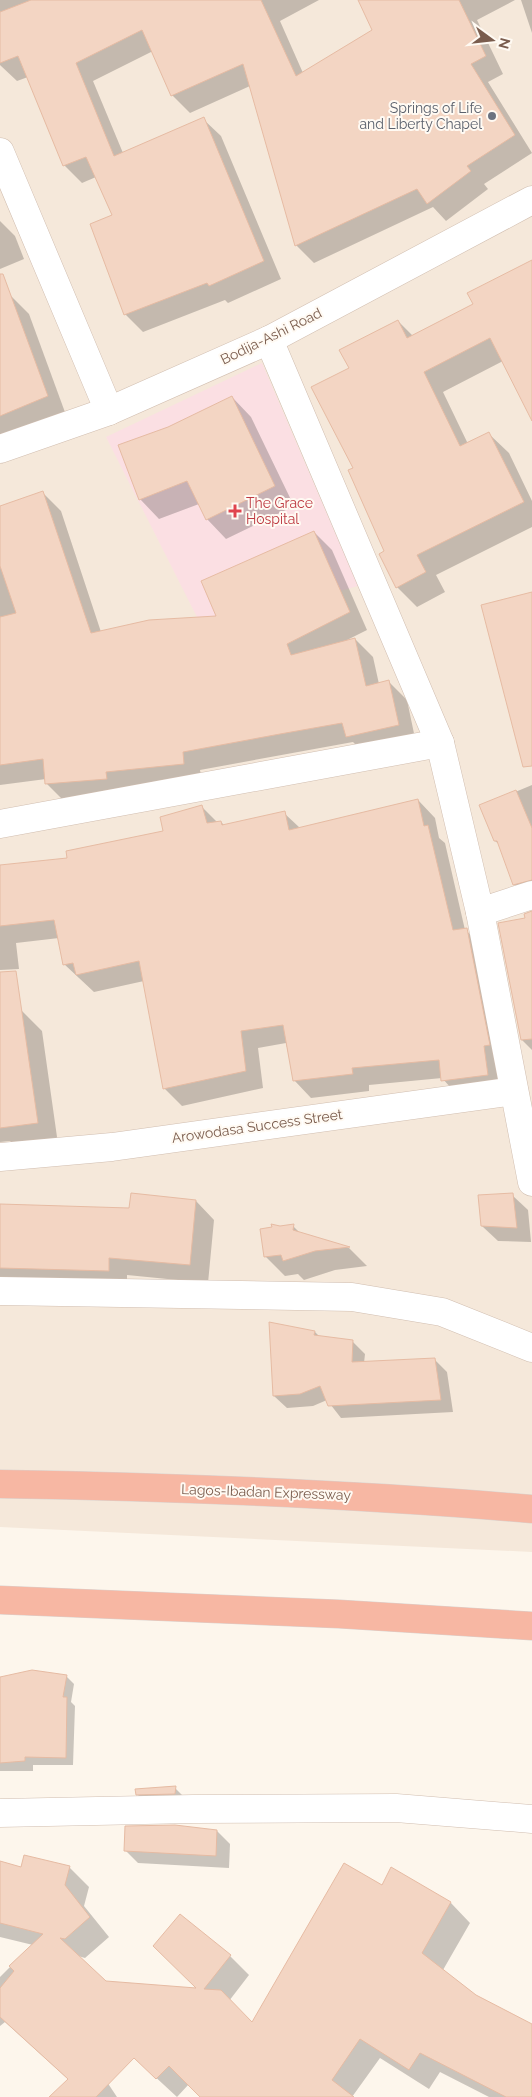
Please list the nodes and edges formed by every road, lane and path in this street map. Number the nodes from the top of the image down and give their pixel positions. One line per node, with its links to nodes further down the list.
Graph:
1 (0, 152): 4 (street)
2 (532, 200): 3 (street, Bodija-Ashi Road)
3 (269, 340): 4 (street, Bodija-Ashi Road); 6 (street)
4 (109, 411): 5 (street, Bodija-Ashi Road)
5 (0, 448)
6 (440, 743): 7 (street); 9 (street)
7 (0, 824)
8 (532, 895): 9 (street)
9 (480, 912): 10 (street)
10 (514, 1091): 11 (street, Arowodasa Success Street); 12 (street)
11 (0, 1157)
12 (532, 1182)
13 (0, 1291): 14 (street)
14 (532, 1348)
15 (0, 1484): 16 (highway, Lagos-Ibadan Expressway)
16 (532, 1509)
17 (0, 1600): 18 (highway)
18 (532, 1626)
19 (0, 1813): 20 (street)
20 (532, 1819)

